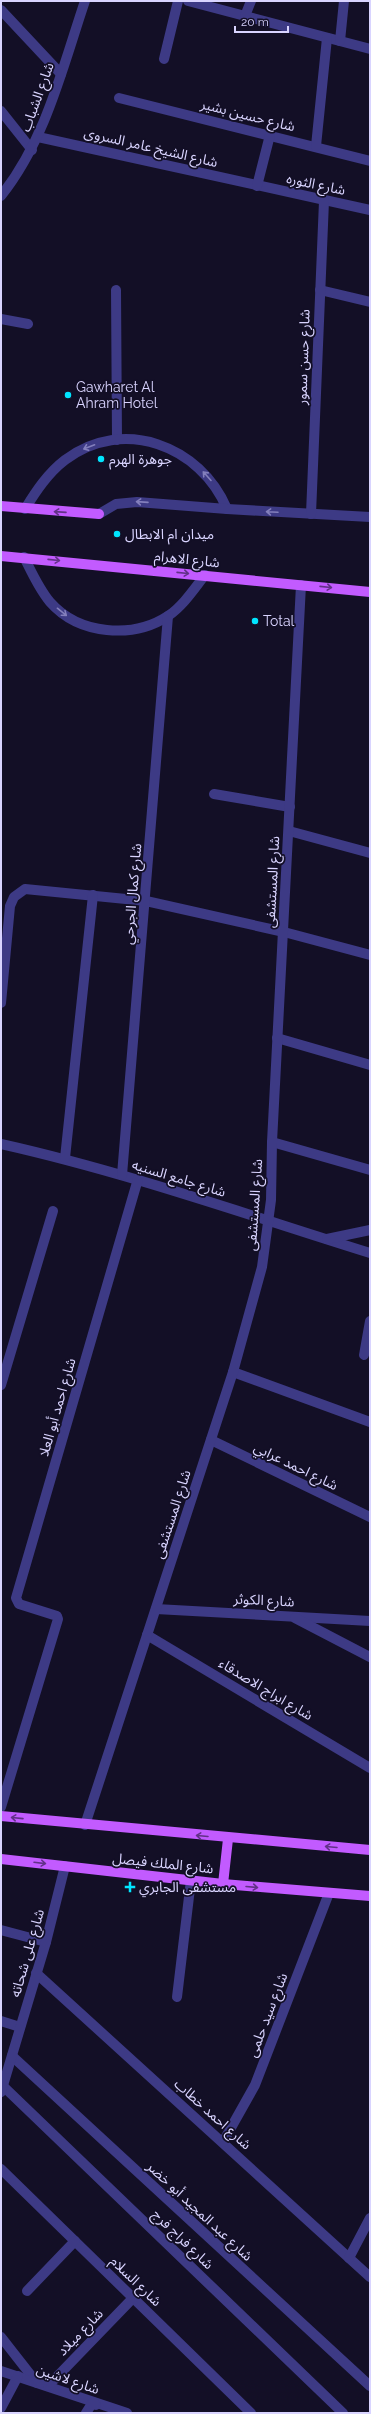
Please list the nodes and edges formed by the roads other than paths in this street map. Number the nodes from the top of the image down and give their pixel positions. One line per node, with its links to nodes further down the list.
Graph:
1 (84, 1): 12 (street, شارع الشباب)
2 (178, 1): 11 (street)
3 (188, 1): 7 (street)
4 (251, 1): 7 (street)
5 (344, 1): 9 (street)
6 (1, 10): 12 (street)
7 (245, 16): 8 (street)
8 (327, 38): 9 (street); 17 (street)
9 (340, 41): 10 (street)
10 (370, 49)
11 (164, 59)
12 (61, 74): 16 (street, شارع الشباب)
13 (120, 98): 15 (street, شارع حسين بشير)
14 (1, 111): 18 (street)
15 (270, 135): 17 (street, شارع حسين بشير); 20 (street)
16 (38, 137): 18 (street, شارع الشباب); 20 (street, شارع الشيخ عامر السروى)
17 (316, 146): 19 (street, شارع حسين بشير)
18 (32, 150): 21 (street, شارع الشباب)
19 (370, 161)
20 (257, 186): 22 (street, شارع الثوره)
21 (1, 196)
22 (324, 201): 23 (street, شارع الثوره); 25 (street, شارع حسن سمور)
23 (370, 210)
24 (116, 290): 29 (street)
25 (320, 290): 26 (street); 34 (street, شارع حسن سمور)
26 (370, 302)
27 (1, 319): 28 (street)
28 (28, 324)
29 (117, 440): 31 (street, one-way to 31); 32 (street, one-way to 29)
30 (1, 506): 31 (main road)
31 (25, 509): 33 (main road, one-way to 31)
32 (227, 509): 33 (street, one-way to 33); 34 (street, one-way to 32)
33 (99, 514)
34 (311, 514): 35 (street)
35 (370, 517)
36 (1, 556): 37 (main road, شارع الاهرام)
37 (24, 557): 38 (main road, شارع الاهرام, one-way to 38); 41 (street, one-way to 41)
38 (205, 575): 39 (main road, شارع الاهرام); 41 (street)
39 (302, 585): 40 (main road, شارع الاهرام, one-way to 40); 43 (street, شارع المستشفى)
40 (370, 592)
41 (168, 616): 47 (street, شارع كمال الجرحي)
42 (214, 794): 43 (street)
43 (290, 807): 44 (street, شارع المستشفى)
44 (289, 831): 45 (street); 48 (street, شارع المستشفى)
45 (370, 853)
46 (93, 895): 47 (street); 50 (street); 55 (street)
47 (146, 901): 48 (street); 57 (street, شارع كمال الجرحي)
48 (284, 932): 49 (street); 51 (street, شارع المستشفى)
49 (370, 955)
50 (1, 1003)
51 (277, 1038): 52 (street); 53 (street, شارع المستشفى)
52 (370, 1065)
53 (272, 1142): 56 (street); 60 (street, شارع المستشفى)
54 (1, 1144): 55 (street, شارع جامع السنيه)
55 (65, 1158): 57 (street, شارع جامع السنيه)
56 (370, 1170)
57 (122, 1175): 58 (street, شارع جامع السنيه)
58 (138, 1180): 60 (street, شارع جامع السنيه); 77 (street, شارع احمد أبو العلا)
59 (53, 1211): 67 (street)
60 (269, 1221): 62 (street, شارع جامع السنيه); 66 (street, شارع المستشفى)
61 (370, 1230): 62 (street)
62 (325, 1239): 63 (street, شارع جامع السنيه)
63 (370, 1253)
64 (370, 1321): 65 (street)
65 (364, 1355)
66 (233, 1372): 68 (street); 69 (street, شارع المستشفى)
67 (1, 1385)
68 (370, 1422)
69 (211, 1440): 70 (street, شارع احمد عرابي); 71 (street, شارع المستشفى)
70 (370, 1517)
71 (156, 1608): 72 (street, شارع الكوثر); 74 (street, شارع المستشفى)
72 (292, 1616): 73 (street, شارع الكوثر); 75 (street)
73 (370, 1620)
74 (147, 1635): 76 (street, شارع ابراج الاصدقاء); 79 (street, شارع المستشفى)
75 (370, 1658)
76 (370, 1768)
77 (1, 1807)
78 (1, 1816): 79 (main road, one-way to 78)
79 (85, 1825): 80 (main road, one-way to 79)
80 (228, 1838): 81 (main road, one-way to 80); 85 (main road)
81 (370, 1850)
82 (1, 1859): 83 (main road, شارع الملك فيصل, one-way to 83)
83 (65, 1866): 84 (main road, شارع الملك فيصل); 89 (street, شارع على شحاته)
84 (192, 1880): 85 (main road, شارع الملك فيصل); 91 (street)
85 (223, 1884): 86 (main road, شارع الملك فيصل, one-way to 86)
86 (329, 1893): 87 (main road, شارع الملك فيصل); 96 (street, شارع سيد حلمى)
87 (370, 1896)
88 (1, 1930): 89 (street)
89 (46, 1942): 90 (street, شارع على شحاته)
90 (36, 1973): 93 (street, شارع على شحاته); 96 (street, شارع احمد خطاب)
91 (177, 1997)
92 (1, 2021): 93 (street)
93 (20, 2027): 94 (street, شارع على شحاته)
94 (12, 2056): 95 (street, شارع على شحاته); 109 (street, شارع عبد المجيد أبو خضر)
95 (2, 2089): 116 (street, شارع فراج فرج)
96 (223, 2142): 100 (street, شارع احمد خطاب)
97 (1, 2169): 99 (street, شارع السلام)
98 (370, 2218): 100 (street)
99 (75, 2241): 102 (street); 103 (street, شارع السلام)
100 (349, 2258): 101 (street, شارع احمد خطاب)
101 (370, 2277)
102 (27, 2292)
103 (133, 2298): 108 (street, شارع ميلاد); 115 (street, شارع السلام)
104 (1, 2337): 107 (street)
105 (1, 2371): 106 (street, شارع لاشين)
106 (18, 2376): 107 (street, شارع لاشين); 111 (street)
107 (37, 2383): 108 (street, شارع لاشين)
108 (48, 2386): 110 (street, شارع لاشين)
109 (370, 2386)
110 (93, 2402): 112 (street); 113 (street); 114 (street, شارع لاشين)
111 (1, 2408)
112 (86, 2413)
113 (106, 2413)
114 (127, 2413)
115 (251, 2413)
116 (343, 2413)

